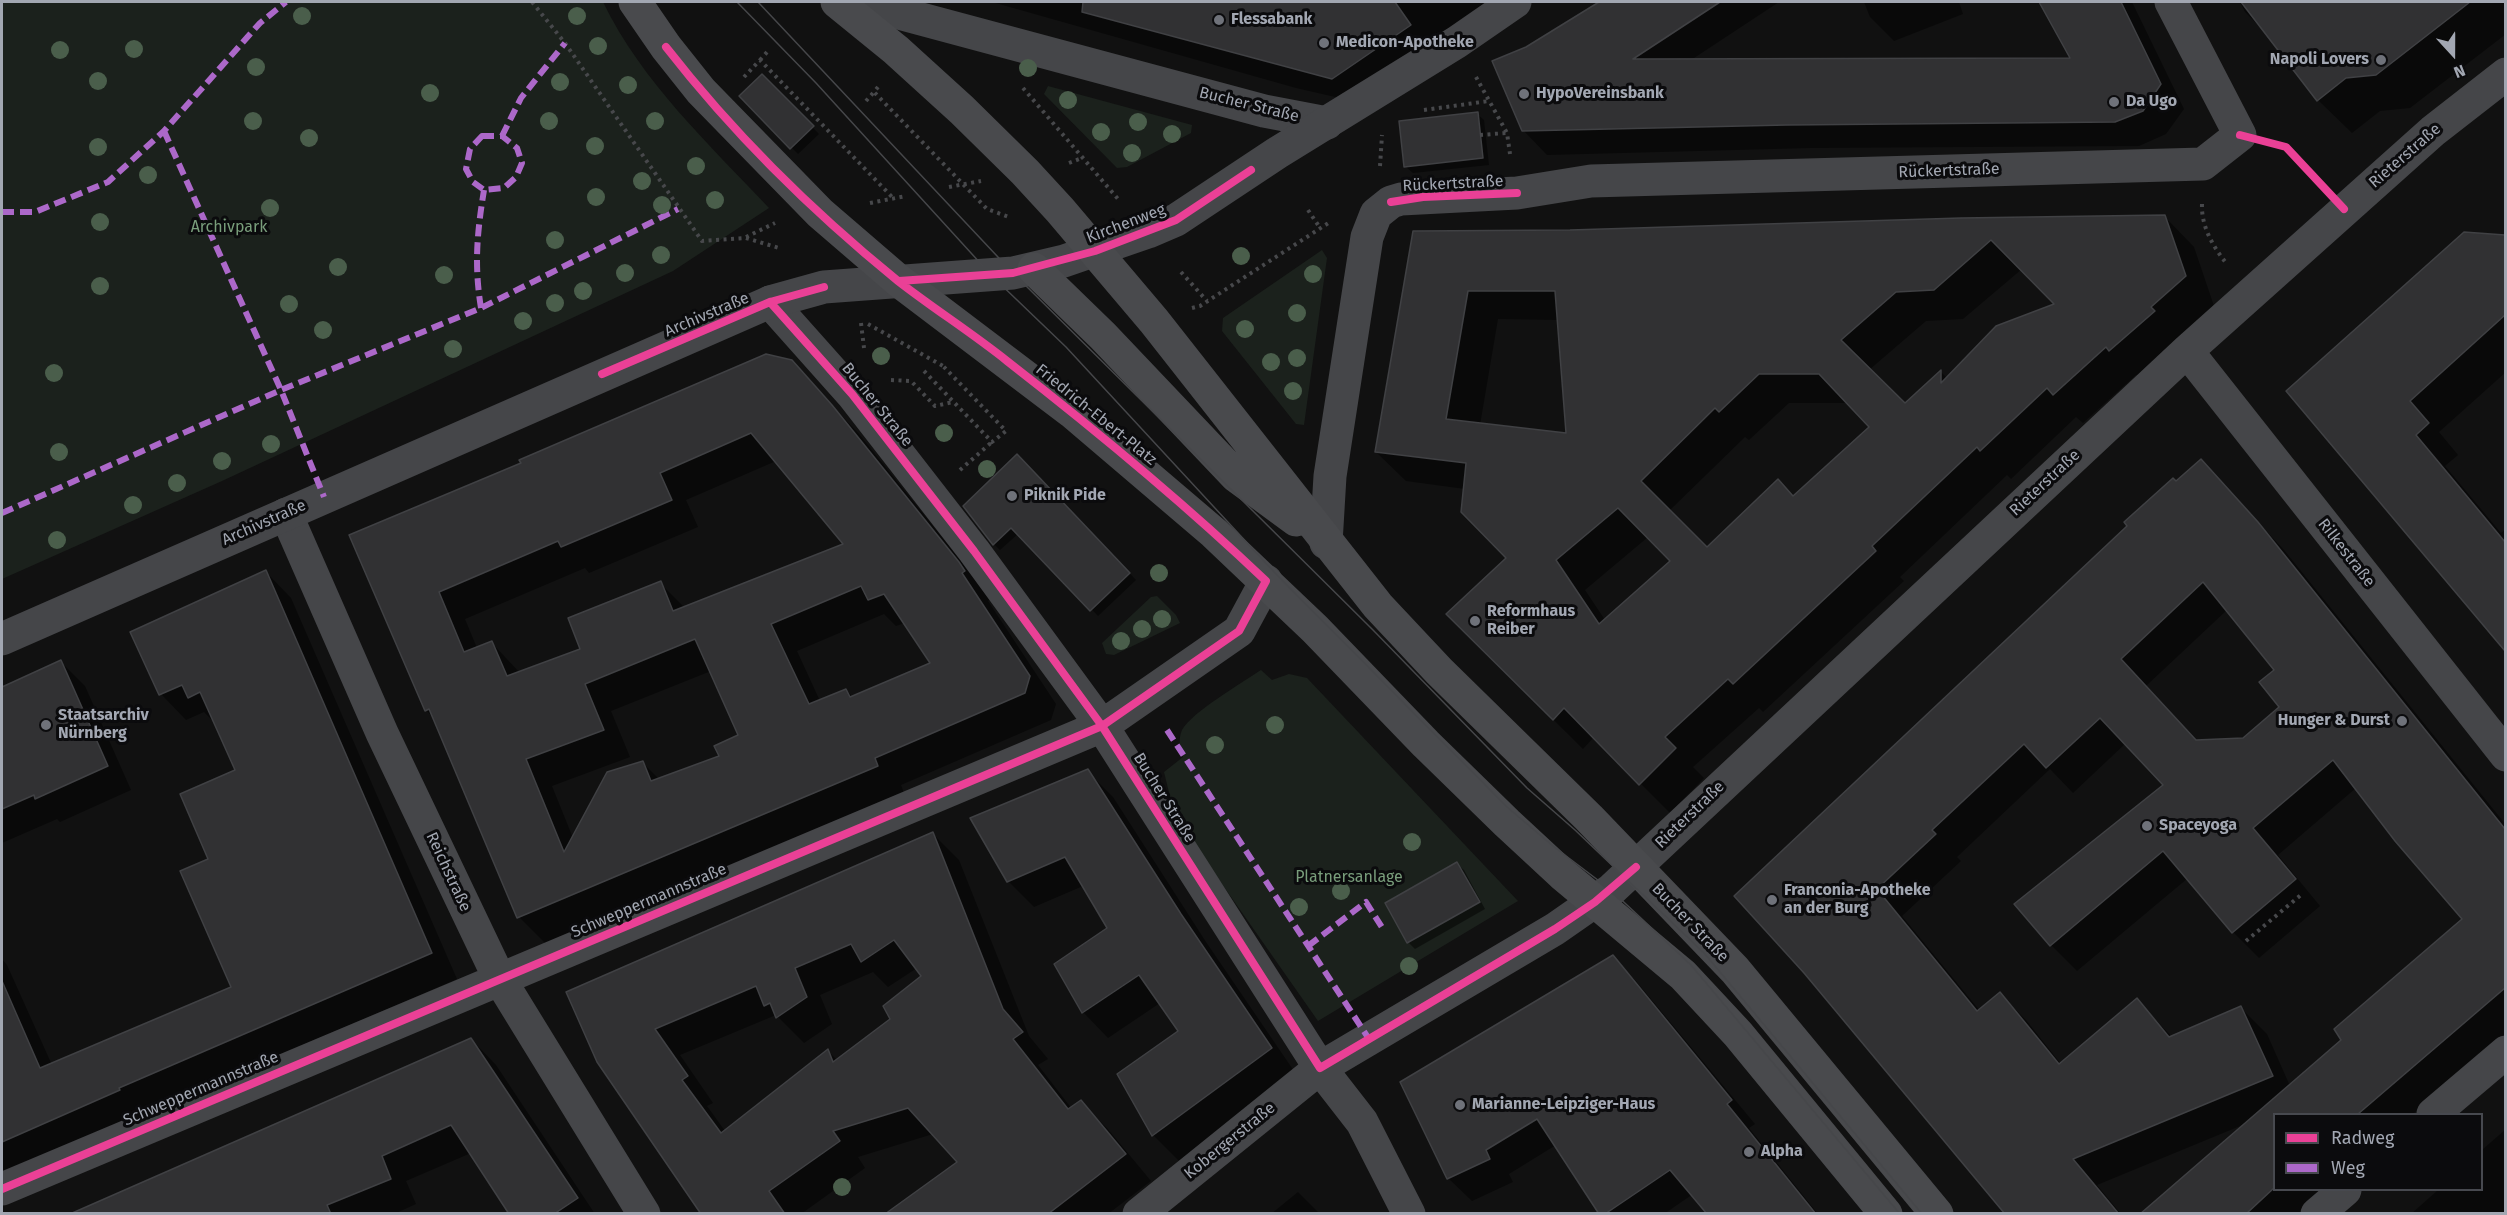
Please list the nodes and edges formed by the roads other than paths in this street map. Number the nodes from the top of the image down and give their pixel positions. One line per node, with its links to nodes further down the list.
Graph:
1 (635, 2): 10 (main road)
2 (837, 2): 8 (main road, Bucher Straße)
3 (858, 2): 7 (street, Bucher Straße)
4 (1515, 2): 7 (street, Kirchenweg)
5 (2171, 2): 14 (street, Rückertstraße)
6 (2505, 75): 12 (street, Rieterstraße)
7 (1327, 123): 8 (street, Kirchenweg)
8 (1095, 251): 9 (street, Kirchenweg); 14 (main road, Bucher Straße)
9 (1034, 269): 10 (street); 14 (main road)
10 (899, 281): 11 (street, Archivstraße); 15 (main road, Friedrich-Ebert-Platz)
11 (770, 302): 13 (street, Archivstraße); 17 (street, Bucher Straße)
12 (2187, 351): 18 (street, Rilkestraße); 19 (street, Rieterstraße)
13 (286, 514): 16 (street, Archivstraße); 21 (street, Reichstraße)
14 (1326, 543): 19 (main road, Bucher Straße)
15 (1266, 581): 17 (street, Schweppermannstraße); 20 (main road)
16 (2, 639)
17 (1102, 726): 21 (street, Schweppermannstraße); 23 (street, Bucher Straße)
18 (2505, 755)
19 (1636, 867): 20 (street, Rieterstraße); 31 (main road, Bucher Straße)
20 (1595, 902): 23 (street); 30 (main road)
21 (499, 978): 25 (street, Schweppermannstraße); 27 (street, Reichstraße)
22 (2505, 1052): 24 (street)
23 (1320, 1068): 28 (street, Kobergerstraße); 29 (street, Bucher Straße)
24 (2434, 1113)
25 (2, 1189)
26 (2344, 1191): 32 (street)
27 (644, 1214)
28 (1139, 1214)
29 (1409, 1214)
30 (1886, 1214)
31 (1938, 1214)
32 (2317, 1214)

